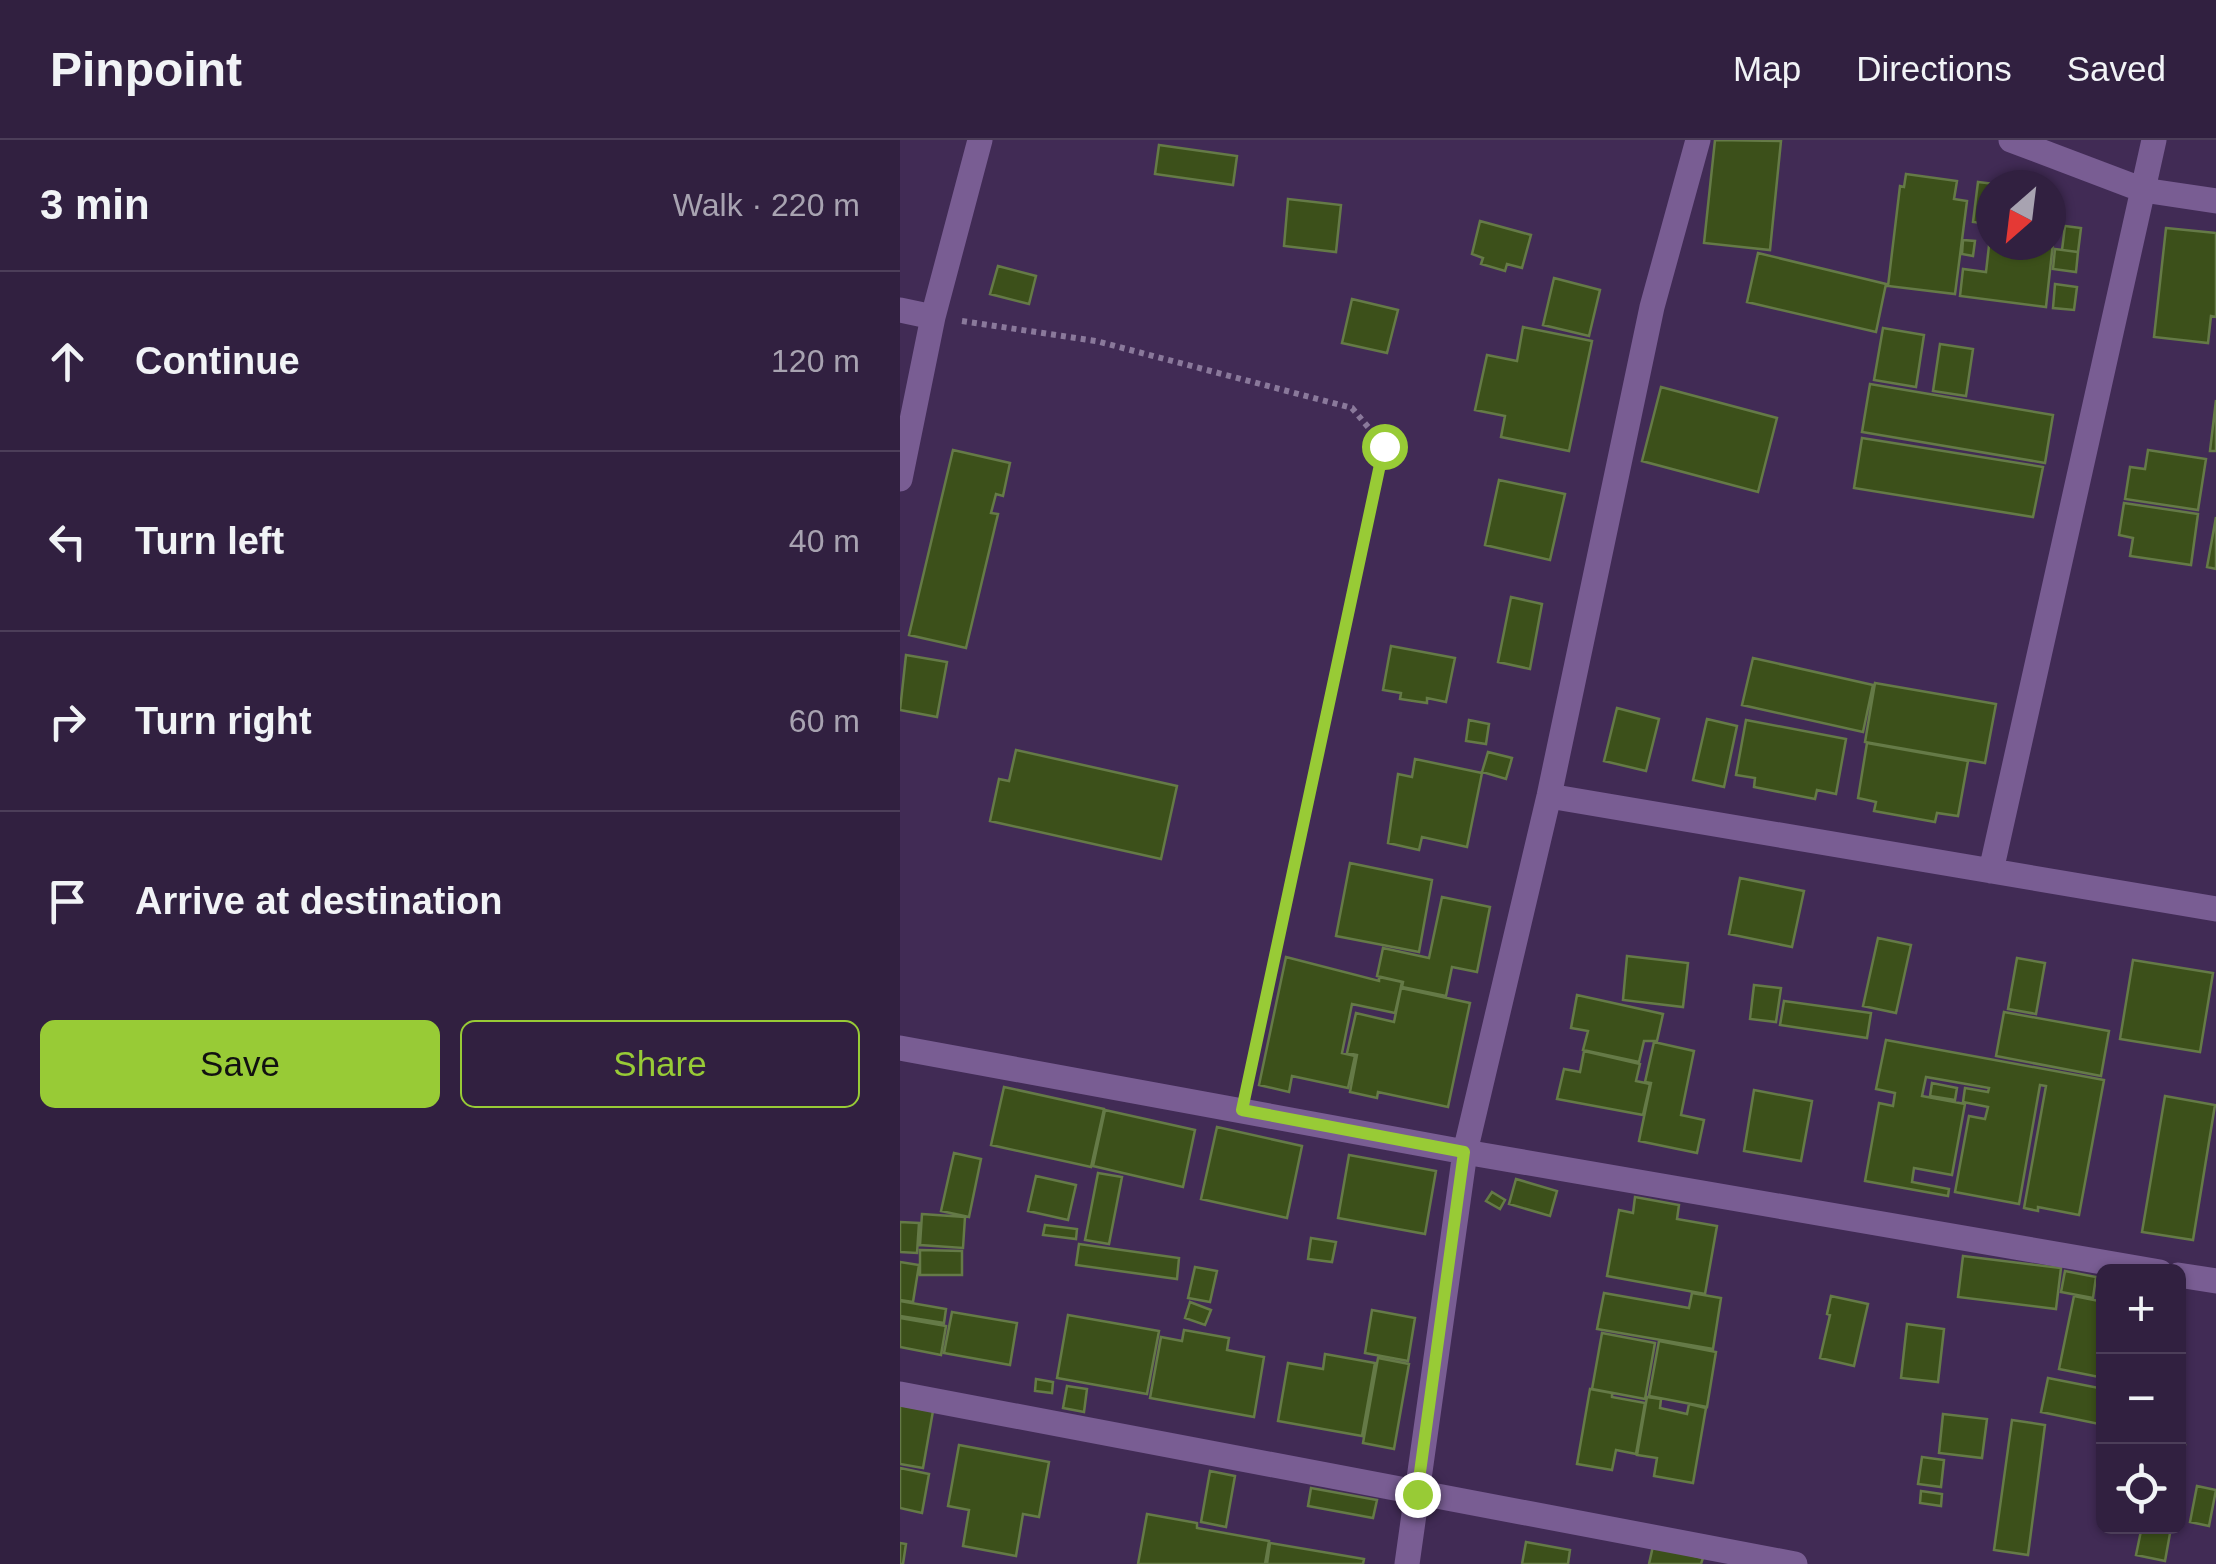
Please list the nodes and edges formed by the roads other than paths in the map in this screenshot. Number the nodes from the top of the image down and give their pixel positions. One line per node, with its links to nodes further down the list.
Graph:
1 (980, 140): 8 (street)
2 (1698, 140): 10 (street)
3 (2011, 140): 5 (street)
4 (2154, 140): 5 (street)
5 (2143, 190): 6 (street); 11 (street)
6 (2216, 201)
7 (900, 310): 8 (street)
8 (933, 317): 9 (street)
9 (900, 479)
10 (1549, 796): 11 (street); 14 (street)
11 (1991, 870): 12 (street)
12 (2216, 908)
13 (900, 1048): 14 (street)
14 (1464, 1152): 15 (street); 19 (street)
15 (2114, 1264)
16 (2186, 1275): 17 (street)
17 (2216, 1281)
18 (900, 1394): 19 (street)
19 (1417, 1494): 20 (street); 21 (street)
20 (1407, 1564)
21 (1796, 1564)

